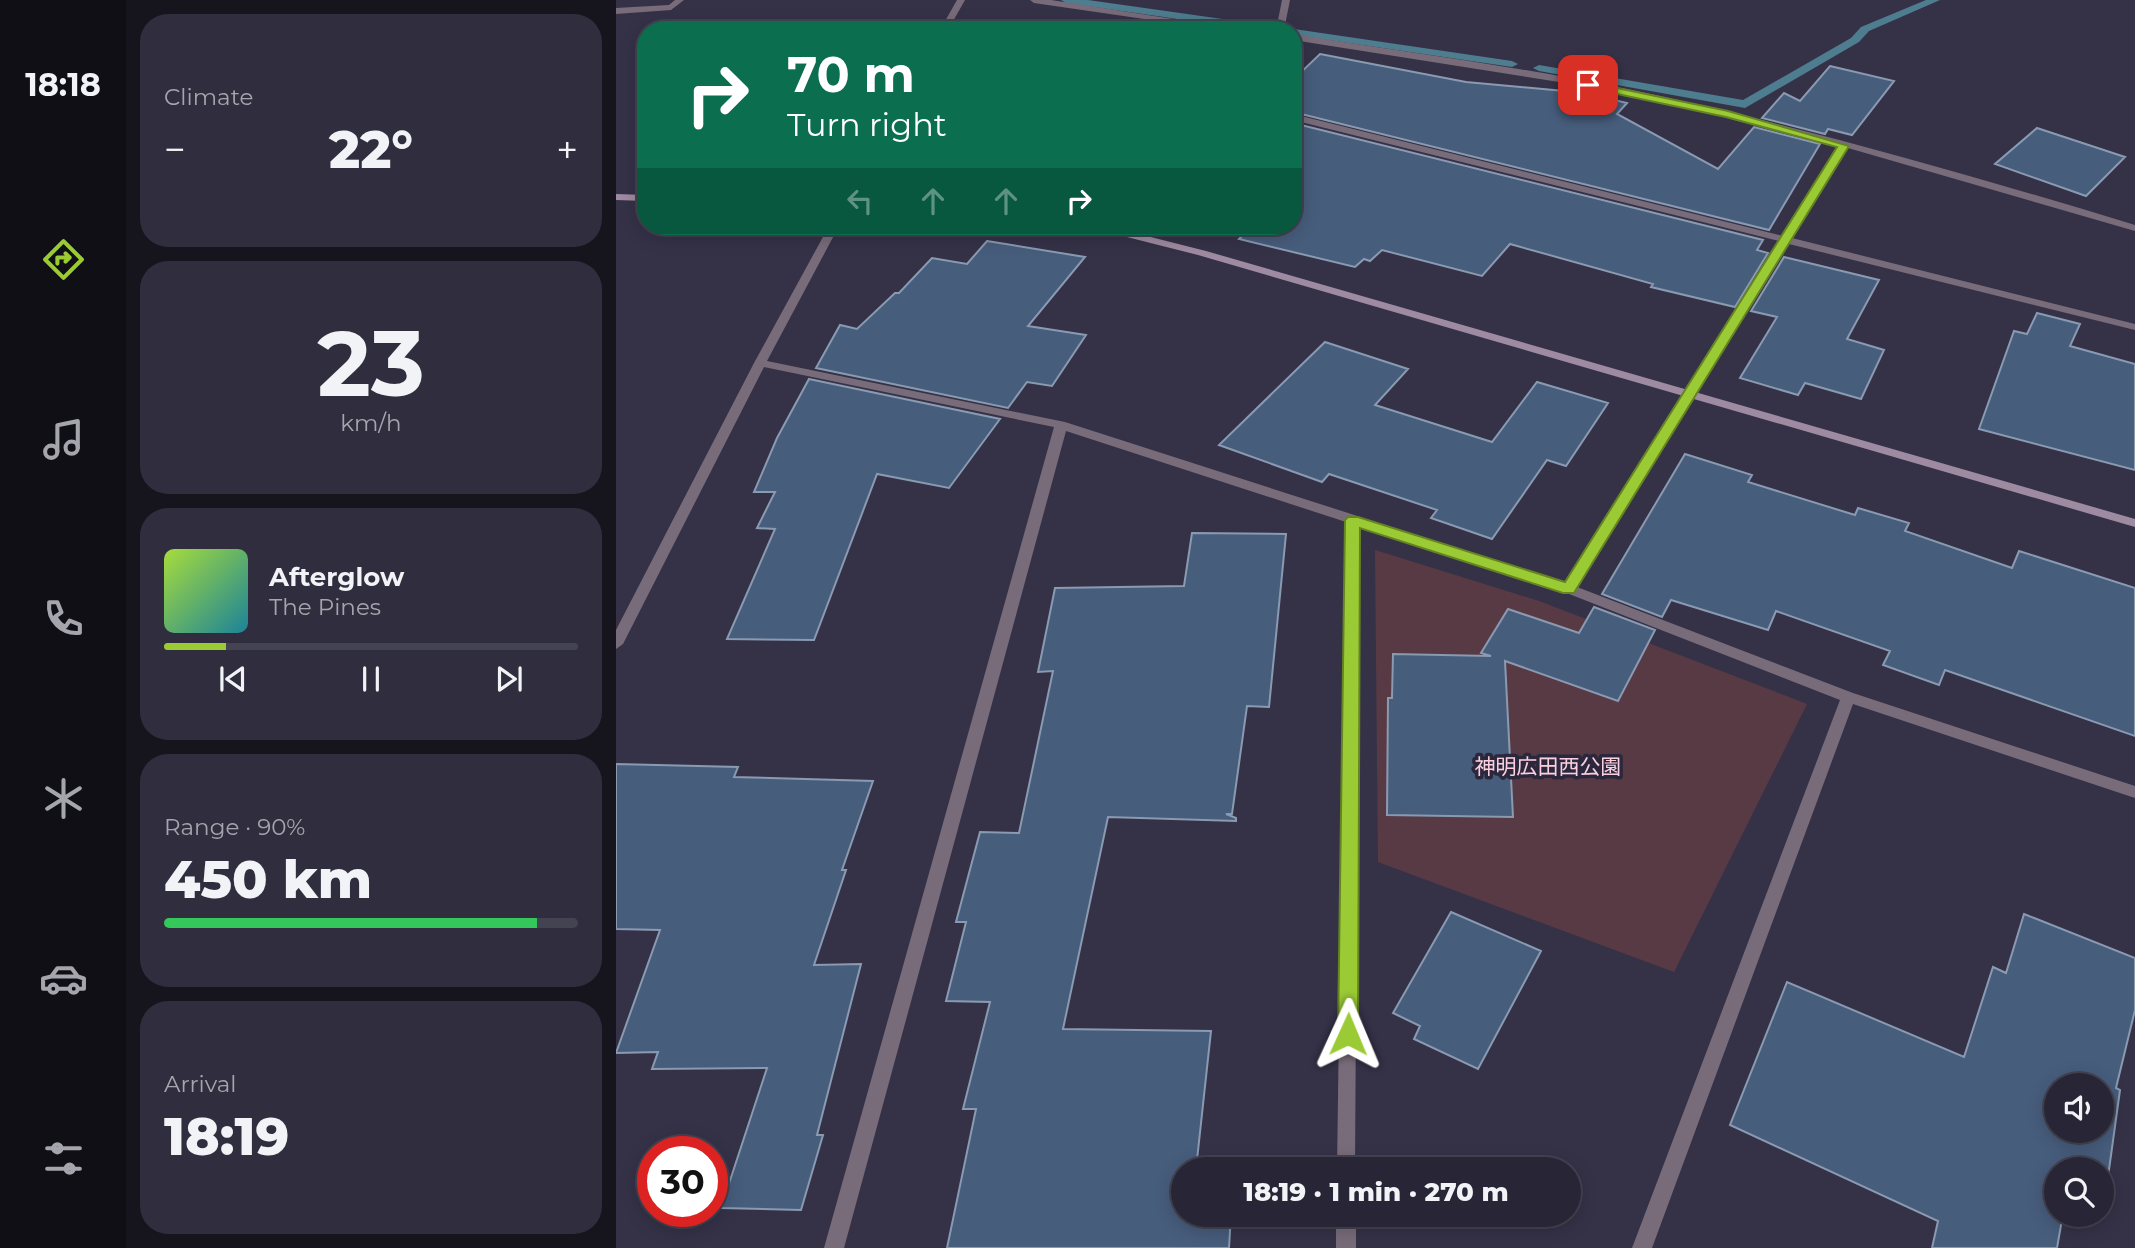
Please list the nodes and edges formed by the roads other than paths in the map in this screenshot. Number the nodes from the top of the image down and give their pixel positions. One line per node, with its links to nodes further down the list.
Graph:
1 (680, 0): 5 (street)
2 (961, 0): 6 (street)
3 (1034, 0): 7 (street)
4 (1286, 0): 8 (street)
5 (616, 11)
6 (949, 21)
7 (1149, 21)
8 (1282, 21)
9 (1302, 38): 11 (street)
10 (1302, 119): 17 (street)
11 (1844, 146): 14 (street); 17 (street)
12 (616, 197): 13 (street)
13 (637, 198)
14 (2135, 228)
15 (829, 235): 19 (street)
16 (1138, 235): 20 (street)
17 (1788, 239): 18 (street); 20 (street)
18 (2135, 327)
19 (760, 363): 21 (street); 25 (street)
20 (1690, 392): 23 (street); 24 (street)
21 (1061, 425): 22 (street); 30 (street)
22 (1353, 520): 24 (street); 28 (street)
23 (2135, 523)
24 (1569, 589): 26 (street)
25 (616, 644)
26 (1848, 697): 27 (street); 32 (street)
27 (2135, 792)
28 (1346, 1157)
29 (1346, 1227): 31 (street)
30 (834, 1248)
31 (1346, 1248)
32 (1642, 1248)

